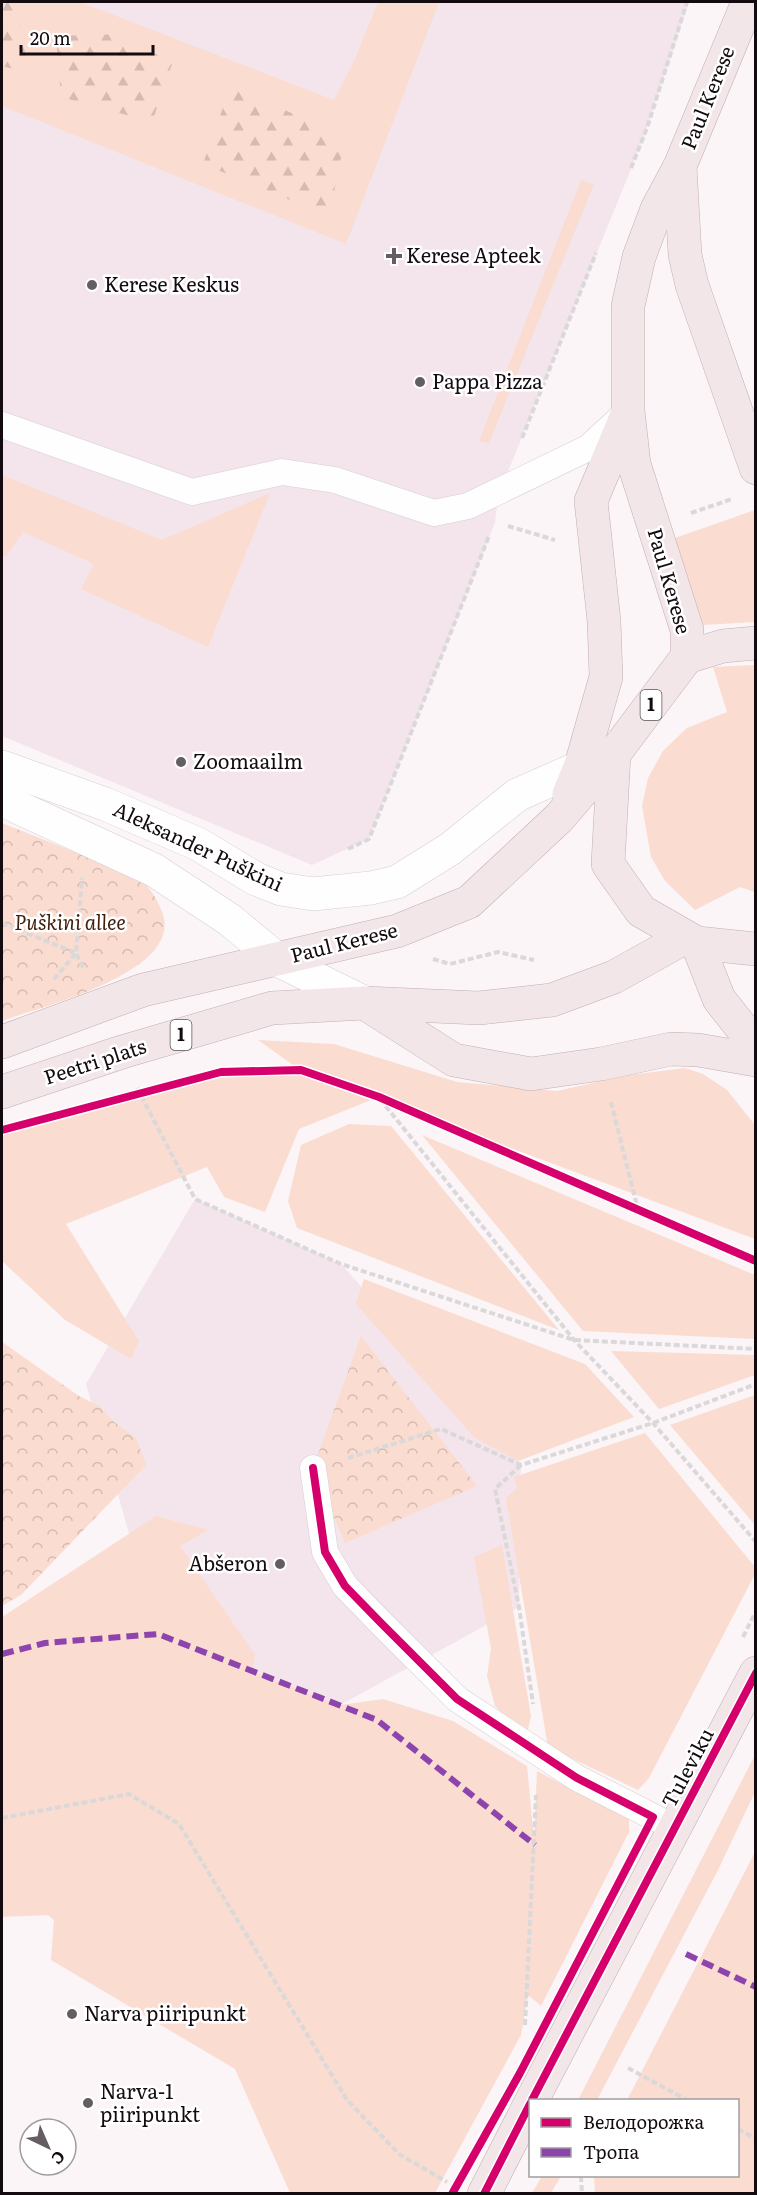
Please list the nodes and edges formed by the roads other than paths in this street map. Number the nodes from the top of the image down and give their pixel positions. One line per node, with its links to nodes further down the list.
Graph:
1 (748, 2): 2 (highway, Paul Kerese)
2 (680, 166): 3 (highway, Paul Kerese); 5 (highway)
3 (628, 411): 4 (lane); 7 (highway, Paul Kerese); 9 (highway)
4 (2, 425)
5 (756, 468)
6 (756, 643): 7 (highway)
7 (687, 657): 8 (highway, Paul Kerese / 1)
8 (614, 754): 9 (street, Aleksander Puškini); 12 (highway, Paul Kerese / 1); 13 (highway)
9 (581, 765): 10 (street, Aleksander Puškini); 12 (highway)
10 (2, 767)
11 (2, 800): 15 (street, Aleksander Puškini)
12 (559, 818): 15 (highway, Paul Kerese / 1)
13 (691, 940): 14 (highway); 16 (highway, Aleksander Puškini / 1); 18 (highway)
14 (756, 950)
15 (278, 960): 16 (street, Aleksander Puškini); 17 (highway, 1)
16 (365, 1003): 19 (highway); 20 (highway, Peetri plats / 1)
17 (2, 1041)
18 (756, 1046)
19 (756, 1060)
20 (2, 1092)
21 (313, 1468): 23 (lane)
22 (756, 1673): 23 (highway, Tuleviku)
23 (675, 1828): 24 (highway, Tuleviku)
24 (533, 2099)
25 (529, 2105): 26 (highway, Tuleviku)
26 (470, 2190)

